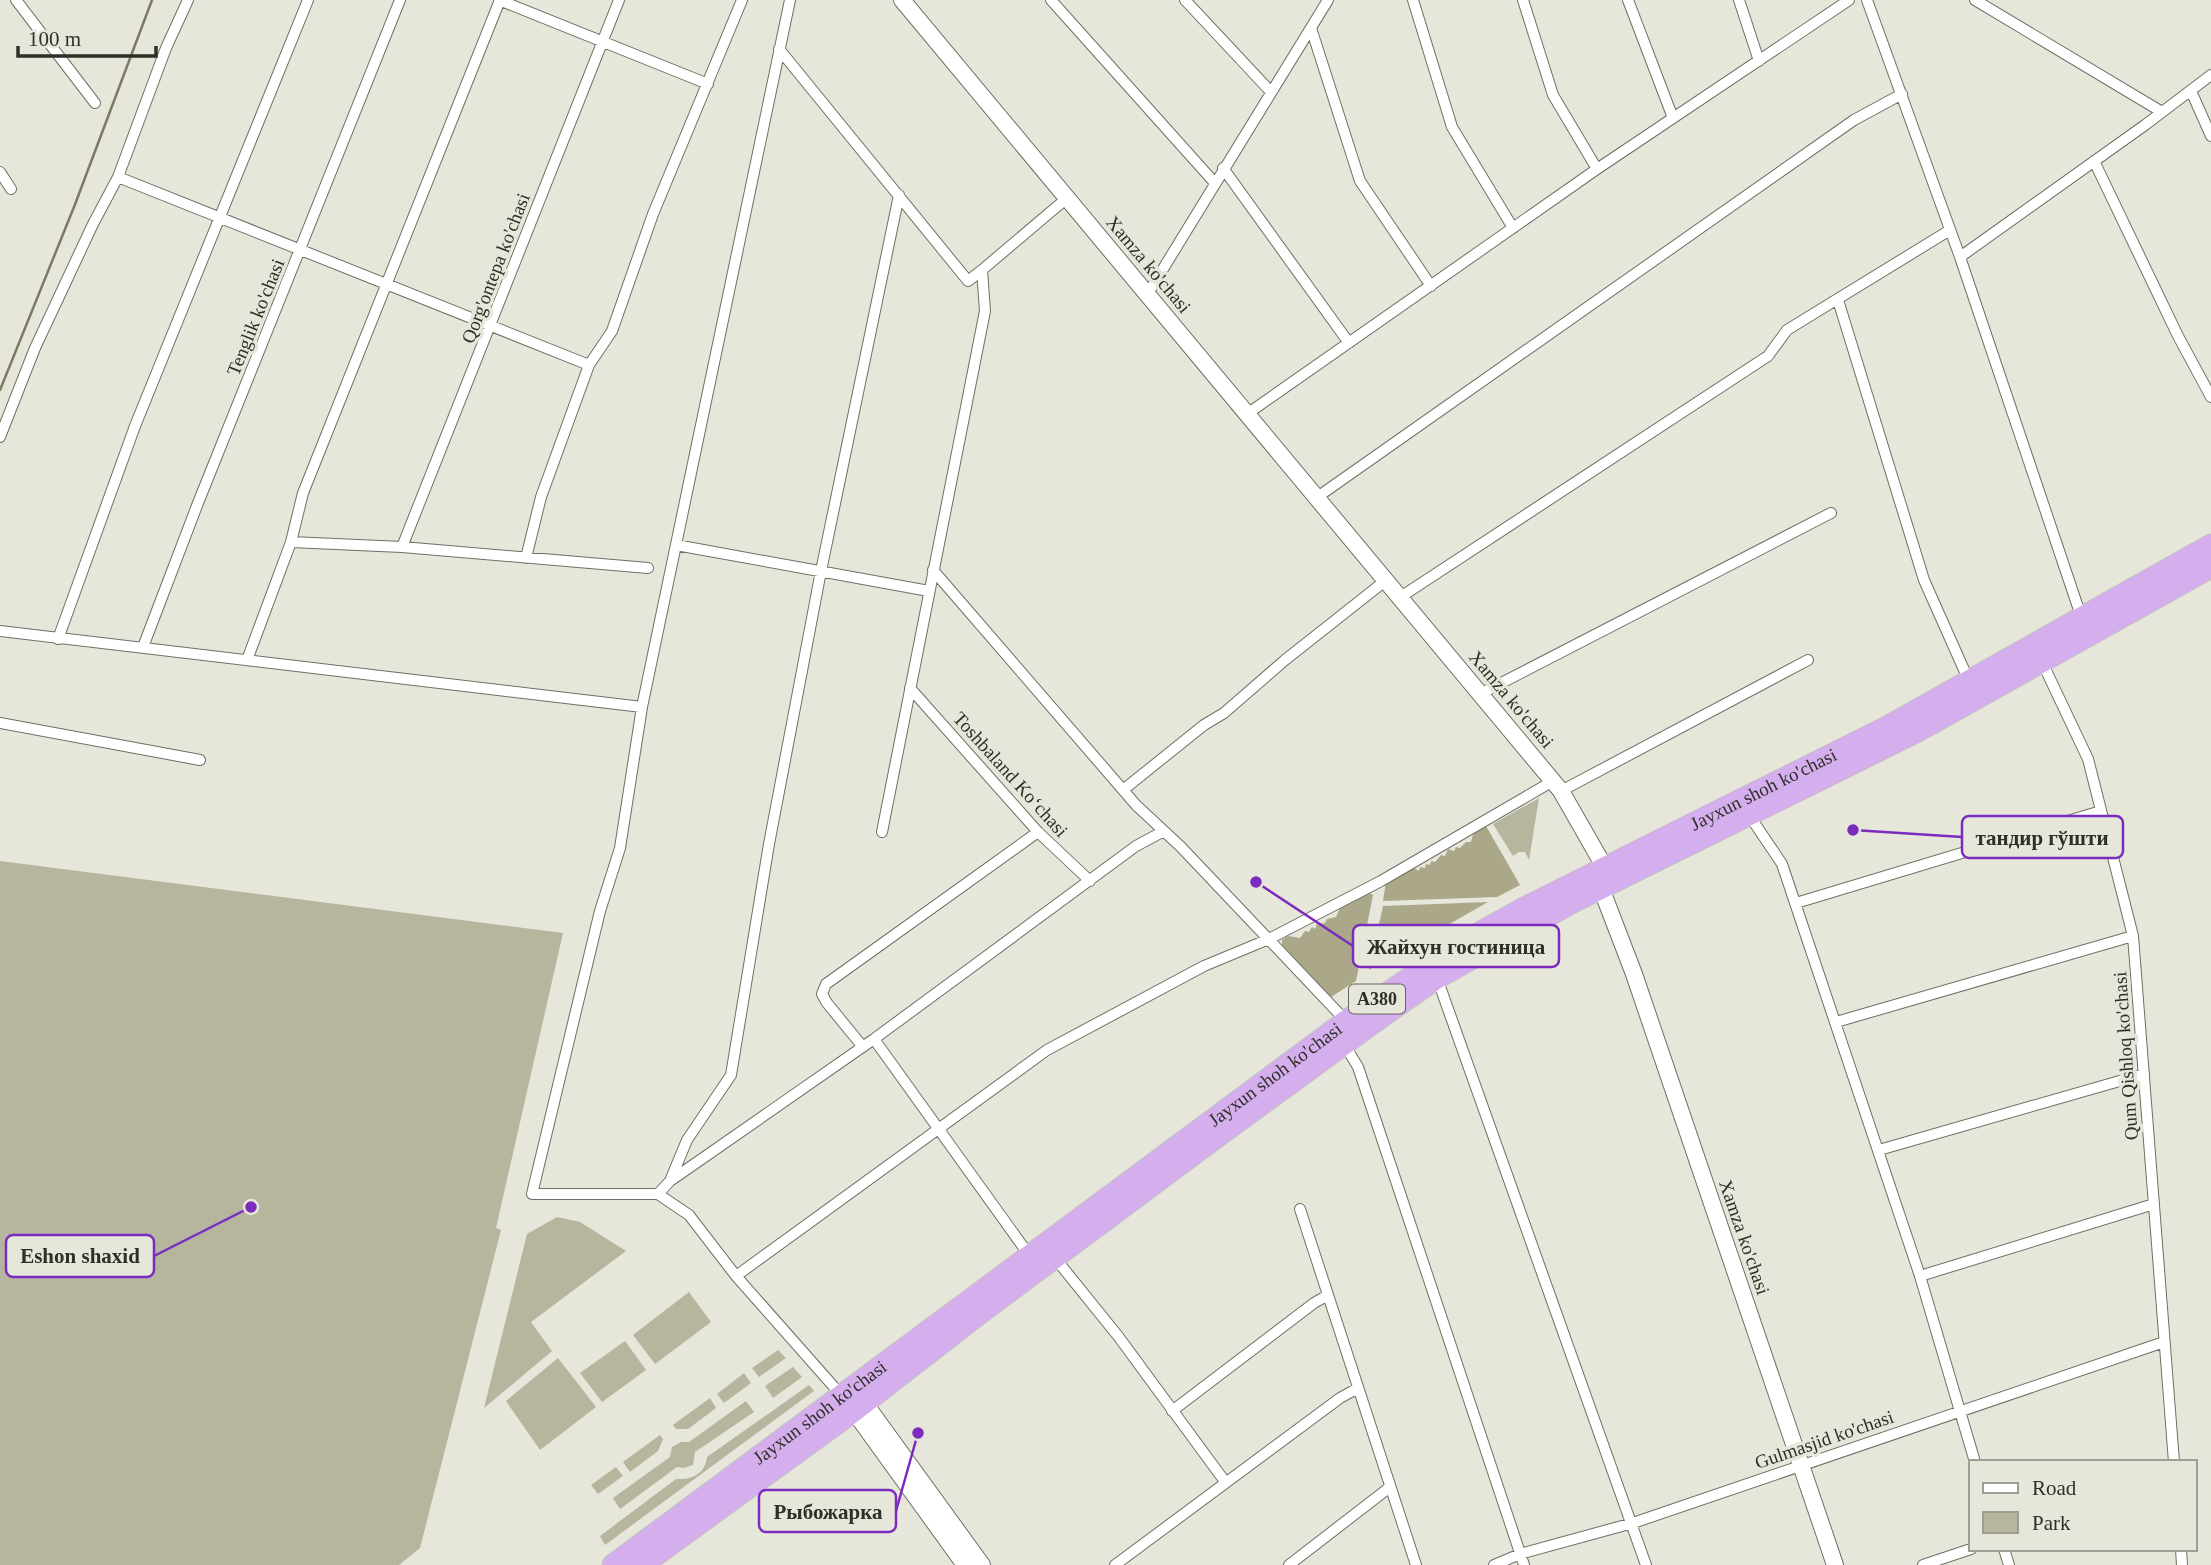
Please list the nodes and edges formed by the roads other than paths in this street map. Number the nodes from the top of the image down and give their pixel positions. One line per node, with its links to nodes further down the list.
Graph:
1 (16, 0): 29 (street)
2 (188, 0): 37 (street)
3 (308, 0): 42 (street)
4 (400, 0): 45 (street, Tenglik ko'chasi)
5 (499, 0): 21 (street); 48 (street)
6 (619, 0): 21 (street, Qorg'ontepa ko'chasi)
7 (742, 0): 25 (street)
8 (789, 0): 22 (street)
9 (902, 0): 41 (street, Xamza ko'chasi)
10 (1051, 0): 38 (street)
11 (1185, 0): 27 (street)
12 (1413, 0): 43 (street)
13 (1523, 0): 35 (street)
14 (1628, 0): 31 (street)
15 (1739, 0): 23 (street)
16 (1849, 0): 23 (street)
17 (1867, 0): 28 (street)
18 (1975, 0): 30 (street)
19 (1324, 2): 20 (street)
20 (1311, 29): 27 (street); 49 (street)
21 (602, 42): 25 (street); 52 (street, Qorg'ontepa ko'chasi)
22 (779, 49): 40 (street); 61 (street)
23 (1759, 61): 31 (street)
24 (2211, 75): 26 (street)
25 (708, 84): 54 (street)
26 (2191, 90): 30 (street); 32 (street)
27 (1271, 92): 34 (street)
28 (1902, 94): 44 (street); 58 (street)
29 (95, 103)
30 (2162, 113): 33 (street)
31 (1673, 118): 35 (street)
32 (2211, 136)
33 (2094, 161): 46 (street); 55 (street)
34 (1223, 168): 38 (street); 53 (street)
35 (1597, 169): 43 (street)
36 (0, 172): 39 (street)
37 (118, 177): 42 (street); 57 (street)
38 (1214, 182): 50 (street)
39 (11, 189)
40 (899, 195): 47 (street); 68 (street)
41 (1067, 198): 47 (street); 50 (street, Xamza ko'chasi)
42 (219, 217): 45 (street); 74 (street)
43 (1513, 228): 49 (street)
44 (1950, 230): 46 (street); 51 (street)
45 (302, 249): 48 (street); 75 (street, Tenglik ko'chasi)
46 (1960, 257): 72 (street)
47 (982, 270): 67 (street)
48 (386, 283): 52 (street); 60 (street)
49 (1431, 286): 53 (street)
50 (1147, 295): 56 (street, Xamza ko'chasi)
51 (1838, 300): 71 (street); 79 (street)
52 (491, 326): 54 (street); 63 (street, Qorg'ontepa ko'chasi)
53 (1349, 343): 56 (street)
54 (589, 365): 64 (street)
55 (2211, 397)
56 (1247, 414): 58 (street, Xamza ko'chasi)
57 (0, 437)
58 (1316, 498): 69 (street, Xamza ko'chasi)
59 (1831, 513): 81 (street)
60 (291, 542): 63 (street); 76 (street)
61 (676, 545): 68 (street); 82 (street)
62 (2211, 545): 72 (highway, Jayxun shoh ko'chasi / A380)
63 (402, 547): 64 (street)
64 (526, 558): 66 (street)
65 (2211, 567): 72 (highway, Jayxun shoh ko'chasi / A380)
66 (648, 568)
67 (933, 570): 70 (street); 86 (street)
68 (821, 571): 70 (street); 106 (street)
69 (1385, 582): 71 (street, Xamza ko'chasi); 86 (street)
70 (929, 591): 80 (street)
71 (1399, 598): 81 (street, Xamza ko'chasi)
72 (2086, 626): 78 (highway, Jayxun shoh ko'chasi / A380); 79 (highway, Jayxun shoh ko'chasi / A380)
73 (0, 631): 74 (street)
74 (58, 639): 75 (street)
75 (144, 647): 76 (street)
76 (247, 660): 82 (street)
77 (1808, 660): 85 (street)
78 (2042, 662): 87 (street, Qum Qishloq ko'chasi); 88 (highway, Jayxun shoh ko'chasi / A380)
79 (1969, 681): 92 (highway, Jayxun shoh ko'chasi / A380)
80 (910, 688): 90 (street); 91 (street, Toshbaland Koʻchasi)
81 (1480, 694): 85 (street, Xamza ko'chasi)
82 (642, 707): 107 (street)
83 (0, 723): 84 (street)
84 (200, 760)
85 (1557, 786): 92 (street, Xamza ko'chasi); 96 (street)
86 (1123, 790): 89 (street)
87 (2101, 811): 94 (street); 95 (street, Qum Qishloq ko'chasi)
88 (1749, 815): 92 (highway, Jayxun shoh ko'chasi / A380); 94 (street)
89 (1164, 831): 93 (street); 96 (street)
90 (882, 832)
91 (1038, 832): 93 (street, Toshbaland Koʻchasi); 102 (street)
92 (1603, 878): 97 (highway, Jayxun shoh ko'chasi / A380); 98 (highway, Jayxun shoh ko'chasi / A380); 122 (street, Xamza ko'chasi)
93 (1090, 881): 100 (street)
94 (1796, 903): 99 (street)
95 (2133, 936): 99 (street); 103 (street, Qum Qishloq ko'chasi)
96 (1269, 939): 98 (street); 104 (street)
97 (1437, 978): 101 (highway, Jayxun shoh ko'chasi / A380); 126 (street)
98 (1346, 1021): 110 (highway, Jayxun shoh ko'chasi / A380)
99 (1836, 1022): 105 (street)
100 (874, 1039): 102 (street); 104 (street)
101 (1344, 1044): 111 (highway, Jayxun shoh ko'chasi / A380); 128 (street)
102 (863, 1047): 106 (street)
103 (2144, 1074): 105 (street); 108 (street, Qum Qishloq ko'chasi)
104 (938, 1128): 110 (street); 112 (street)
105 (1879, 1150): 113 (street)
106 (670, 1181): 107 (street)
107 (658, 1194): 112 (street)
108 (2154, 1204): 113 (street); 115 (street, Qum Qishloq ko'chasi)
109 (1300, 1209): 114 (street)
110 (1029, 1255): 117 (highway, Jayxun shoh ko'chasi / A380)
111 (1055, 1258): 117 (highway, Jayxun shoh ko'chasi / A380); 118 (street)
112 (736, 1276): 117 (street)
113 (1920, 1276): 119 (street)
114 (1328, 1295): 116 (street); 118 (street)
115 (2164, 1342): 119 (street, Gulmasjid ko'chasi); 121 (street, Qum Qishloq ko'chasi)
116 (1358, 1388): 123 (street); 124 (street)
117 (854, 1399): 125 (highway, Jayxun shoh ko'chasi / A380); 131 (street); 132 (street)
118 (1172, 1411): 123 (street)
119 (1959, 1411): 120 (street); 122 (street, Gulmasjid ko'chasi)
120 (1974, 1460)
121 (2174, 1460)
122 (1799, 1465): 126 (street, Gulmasjid ko'chasi); 138 (street, Xamza ko'chasi)
123 (1226, 1483): 133 (street)
124 (1390, 1487): 134 (street); 135 (street)
125 (713, 1502): 129 (highway, Jayxun shoh ko'chasi / A380); 130 (highway, Jayxun shoh ko'chasi / A380)
126 (1633, 1523): 128 (street, Gulmasjid ko'chasi); 137 (street)
127 (1969, 1550): 139 (street)
128 (1522, 1560): 136 (street, Gulmasjid ko'chasi)
129 (612, 1565)
130 (642, 1565)
131 (965, 1565)
132 (982, 1565)
133 (1115, 1565)
134 (1289, 1565)
135 (1416, 1565)
136 (1494, 1565)
137 (1647, 1565)
138 (1835, 1565)
139 (1923, 1565)

